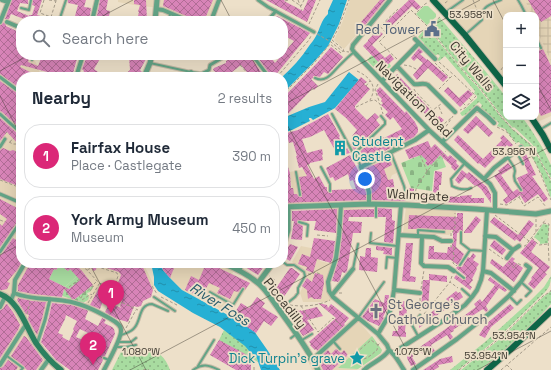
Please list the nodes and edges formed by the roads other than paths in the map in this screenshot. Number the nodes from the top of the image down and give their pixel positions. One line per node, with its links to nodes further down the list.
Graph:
1 (2, 0): 12 (street)
2 (31, 0): 14 (lane)
3 (66, 0): 20 (lane)
4 (96, 0): 21 (street)
5 (157, 0): 15 (street)
6 (219, 0): 25 (street)
7 (258, 0): 16 (street)
8 (390, 0): 35 (street)
9 (463, 0): 19 (lane)
10 (501, 0): 32 (lane)
11 (518, 0): 17 (lane)
12 (9, 1): 29 (street)
13 (430, 2): 19 (main road)
14 (21, 8)
15 (156, 9): 18 (street); 22 (street)
16 (276, 11): 26 (street); 27 (street)
17 (524, 12)
18 (170, 13): 23 (lane); 24 (street)
19 (445, 13): 32 (main road)
20 (61, 16)
21 (93, 16)
22 (155, 16)
23 (170, 16)
24 (177, 16)
25 (212, 16)
26 (272, 16)
27 (285, 16)
28 (288, 18): 31 (street)
29 (3, 21): 30 (street)
30 (16, 26)
31 (313, 31)
32 (465, 35): 51 (main road)
33 (539, 44): 34 (lane)
34 (541, 48)
35 (354, 52): 49 (lane); 50 (street, Navigation Road)
36 (82, 60): 43 (street)
37 (151, 60): 41 (street)
38 (218, 60): 46 (street)
39 (256, 60): 47 (street)
40 (435, 60): 42 (street)
41 (150, 63): 44 (street); 45 (lane)
42 (399, 64): 50 (street); 55 (street)
43 (79, 72)
44 (146, 72)
45 (191, 72)
46 (205, 72)
47 (265, 72)
48 (0, 77): 52 (street)
49 (315, 78)
50 (381, 80): 61 (street, Navigation Road)
51 (504, 84)
52 (16, 89)
53 (0, 114): 60 (street)
54 (332, 114): 71 (lane)
55 (454, 114)
56 (381, 116): 71 (lane)
57 (533, 120): 62 (main road)
58 (494, 123): 64 (street)
59 (551, 123): 62 (lane)
60 (16, 128)
61 (429, 130): 64 (street, Navigation Road); 69 (street)
62 (540, 130): 68 (main road)
63 (5, 139): 66 (street)
64 (442, 142): 73 (street, Navigation Road)
65 (392, 144): 69 (lane)
66 (0, 147)
67 (521, 147): 70 (street)
68 (551, 150)
69 (393, 151): 75 (street); 84 (lane)
70 (516, 151): 72 (street); 74 (lane)
71 (357, 157): 75 (lane)
72 (508, 157): 78 (street); 80 (lane)
73 (465, 163): 78 (street, Navigation Road); 79 (lane)
74 (523, 164)
75 (361, 166): 86 (street)
76 (321, 167): 81 (lane)
77 (296, 172): 83 (lane)
78 (484, 178): 93 (street, Navigation Road)
79 (471, 188)
80 (521, 190)
81 (330, 191)
82 (0, 194): 85 (street)
83 (300, 195)
84 (407, 198)
85 (16, 201)
86 (369, 204): 87 (street, Walmgate); 88 (street, Walmgate)
87 (376, 204): 89 (street, Walmgate); 95 (lane)
88 (341, 205): 90 (street, Walmgate); 139 (street)
89 (401, 205): 92 (street, Walmgate); 102 (street)
90 (288, 207)
91 (550, 208): 93 (street, Walmgate)
92 (487, 210): 93 (street, Walmgate); 104 (street)
93 (495, 211)
94 (288, 215): 98 (street)
95 (376, 217)
96 (299, 222): 103 (lane)
97 (16, 228): 113 (street)
98 (288, 230)
99 (444, 232): 105 (lane)
100 (461, 232): 110 (lane)
101 (371, 233): 108 (lane)
102 (399, 235): 105 (street); 108 (street)
103 (307, 236)
104 (485, 236): 111 (street); 112 (street)
105 (420, 237): 106 (street); 125 (street)
106 (451, 241)
107 (358, 244): 123 (lane)
108 (398, 246): 114 (street)
109 (520, 246): 111 (street)
110 (470, 250): 112 (lane); 117 (lane)
111 (513, 250): 115 (street)
112 (484, 251): 126 (street)
113 (0, 252)
114 (397, 258): 122 (lane); 133 (street)
115 (507, 258)
116 (288, 265): 148 (lane)
117 (460, 265)
118 (526, 265): 129 (street)
119 (23, 268): 136 (street)
120 (234, 268): 124 (street, Piccadilly)
121 (268, 268): 130 (street)
122 (386, 268)
123 (353, 269): 139 (street)
124 (239, 270): 130 (street, Piccadilly)
125 (454, 271): 127 (lane)
126 (483, 271): 134 (street); 143 (street)
127 (464, 278)
128 (384, 282): 153 (lane)
129 (521, 282): 134 (street); 141 (lane)
130 (258, 283): 148 (street, Piccadilly)
131 (243, 289): 135 (lane)
132 (462, 289): 143 (lane)
133 (394, 290): 137 (street); 157 (street)
134 (514, 291): 140 (street)
135 (210, 292)
136 (14, 293): 144 (street); 145 (street)
137 (420, 293)
138 (3, 295): 145 (main road); 147 (street)
139 (333, 296): 153 (street)
140 (509, 296): 146 (lane); 189 (street)
141 (526, 296)
142 (154, 297): 150 (lane)
143 (472, 297): 159 (street)
144 (50, 299): 158 (street); 166 (street)
145 (11, 300): 154 (main road)
146 (521, 300)
147 (0, 307)
148 (279, 310): 155 (street, Piccadilly)
149 (168, 311): 158 (lane)
150 (175, 311)
151 (551, 311): 190 (main road)
152 (420, 315): 159 (lane)
153 (358, 318): 157 (street); 164 (street)
154 (26, 324): 166 (main road); 172 (street)
155 (296, 334): 161 (lane); 163 (street, Piccadilly)
156 (311, 334): 163 (lane)
157 (378, 334): 170 (street)
158 (120, 336): 165 (street)
159 (419, 337): 171 (street)
160 (136, 338): 165 (lane)
161 (291, 338)
162 (214, 340): 179 (lane)
163 (301, 341): 174 (street, Piccadilly)
164 (333, 341): 169 (lane); 174 (street)
165 (118, 342): 168 (street)
166 (37, 344): 175 (main road)
167 (136, 345): 168 (lane)
168 (116, 347): 176 (street)
169 (340, 349)
170 (389, 350): 171 (street); 187 (street)
171 (393, 353): 188 (street)
172 (7, 356): 178 (street); 180 (lane)
173 (104, 358): 176 (lane)
174 (312, 358): 177 (lane); 186 (street, Piccadilly)
175 (49, 359): 181 (street); 182 (main road)
176 (109, 360): 183 (street)
177 (305, 361)
178 (0, 365)
179 (198, 366): 184 (lane); 185 (lane)
180 (21, 370)
181 (41, 370)
182 (61, 370)
183 (104, 370)
184 (193, 370)
185 (219, 370)
186 (318, 370)
187 (364, 370)
188 (404, 370)
189 (413, 370)
190 (487, 370)

